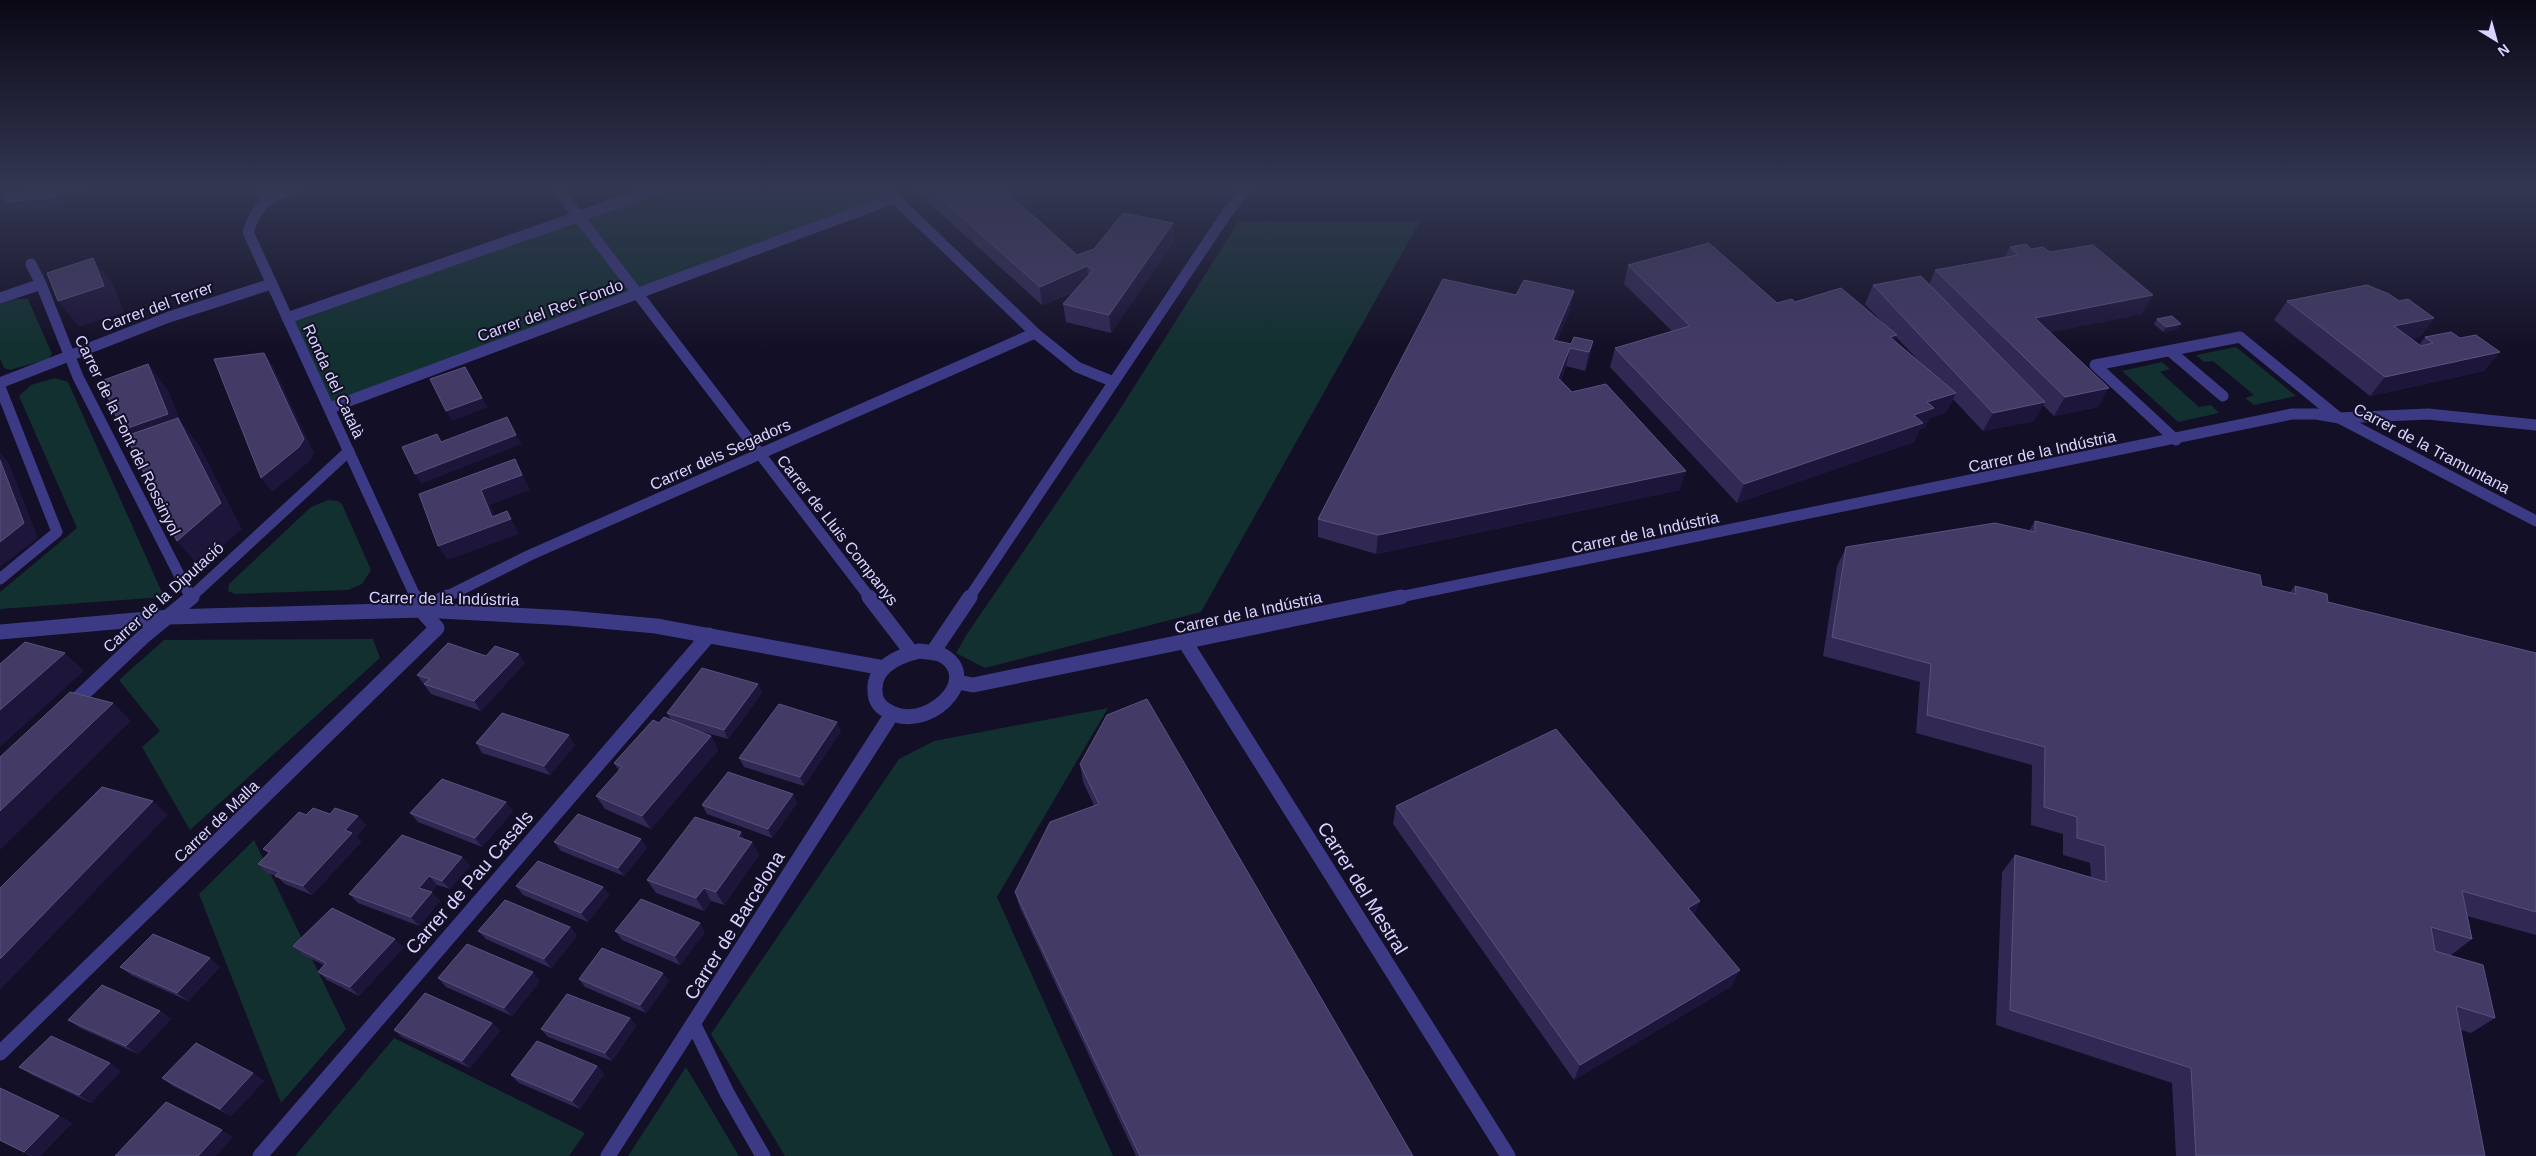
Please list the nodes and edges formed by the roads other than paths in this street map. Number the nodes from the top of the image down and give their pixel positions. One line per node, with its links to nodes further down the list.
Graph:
1 (252, 241): 9 (street, Ronda del Català)
2 (508, 241): 12 (street)
3 (597, 241): 10 (street, Carrer de Lluis Companys)
4 (777, 241): 10 (street, Carrer del Rec Fondo)
5 (939, 241): 13 (street)
6 (1208, 241): 16 (street)
7 (31, 264): 8 (street, Carrer de la Font del Rossinyol)
8 (41, 284): 11 (street); 15 (street, Carrer de la Font del Rossinyol)
9 (271, 284): 12 (street, Ronda del Català); 15 (street, Carrer del Terrer)
10 (636, 293): 20 (street, Carrer del Rec Fondo); 25 (street, Carrer de Lluis Companys)
11 (0, 298)
12 (287, 318): 20 (street, Ronda del Català)
13 (1035, 333): 16 (street); 25 (street, Carrer dels Segadors)
14 (2170, 350): 19 (street); 21 (street); 23 (street)
15 (70, 356): 17 (street, Carrer del Terrer); 28 (street, Carrer de la Font del Rossinyol)
16 (1114, 382): 34 (street)
17 (0, 383)
18 (0, 387): 27 (street)
19 (2223, 396)
20 (330, 408): 24 (street, Ronda del Català)
21 (2339, 418): 22 (street); 23 (street, Carrer de la Indústria); 26 (street, Carrer de la Tramuntana)
22 (2536, 425)
23 (2176, 440): 33 (street, Carrer de la Indústria)
24 (349, 451): 28 (street, Carrer de la Diputació); 29 (street, Ronda del Català)
25 (760, 455): 29 (street, Carrer dels Segadors); 35 (street, Carrer de Lluis Companys)
26 (2536, 521)
27 (0, 579)
28 (191, 598): 30 (street, Carrer de la Diputació)
29 (421, 610): 30 (street, Carrer de la Indústria); 32 (street, Carrer de la Indústria); 41 (street, Carrer de Malla)
30 (170, 617): 31 (street, Carrer de la Indústria); 39 (street, Carrer de la Diputació)
31 (0, 632)
32 (709, 635): 36 (street, Carrer de la Indústria); 42 (street, Carrer de Pau Casals)
33 (1185, 642): 37 (street, Carrer de la Indústria); 45 (street, Carrer del Mestral)
34 (933, 652): 35 (street); 37 (street)
35 (912, 653): 36 (street)
36 (884, 668): 38 (street)
37 (957, 682): 38 (street)
38 (892, 714): 40 (street, Carrer de Barcelona)
39 (57, 717)
40 (694, 1025): 43 (street, Carrer de Barcelona); 44 (street)
41 (0, 1053)
42 (260, 1156)
43 (608, 1156)
44 (763, 1156)
45 (1508, 1156)

